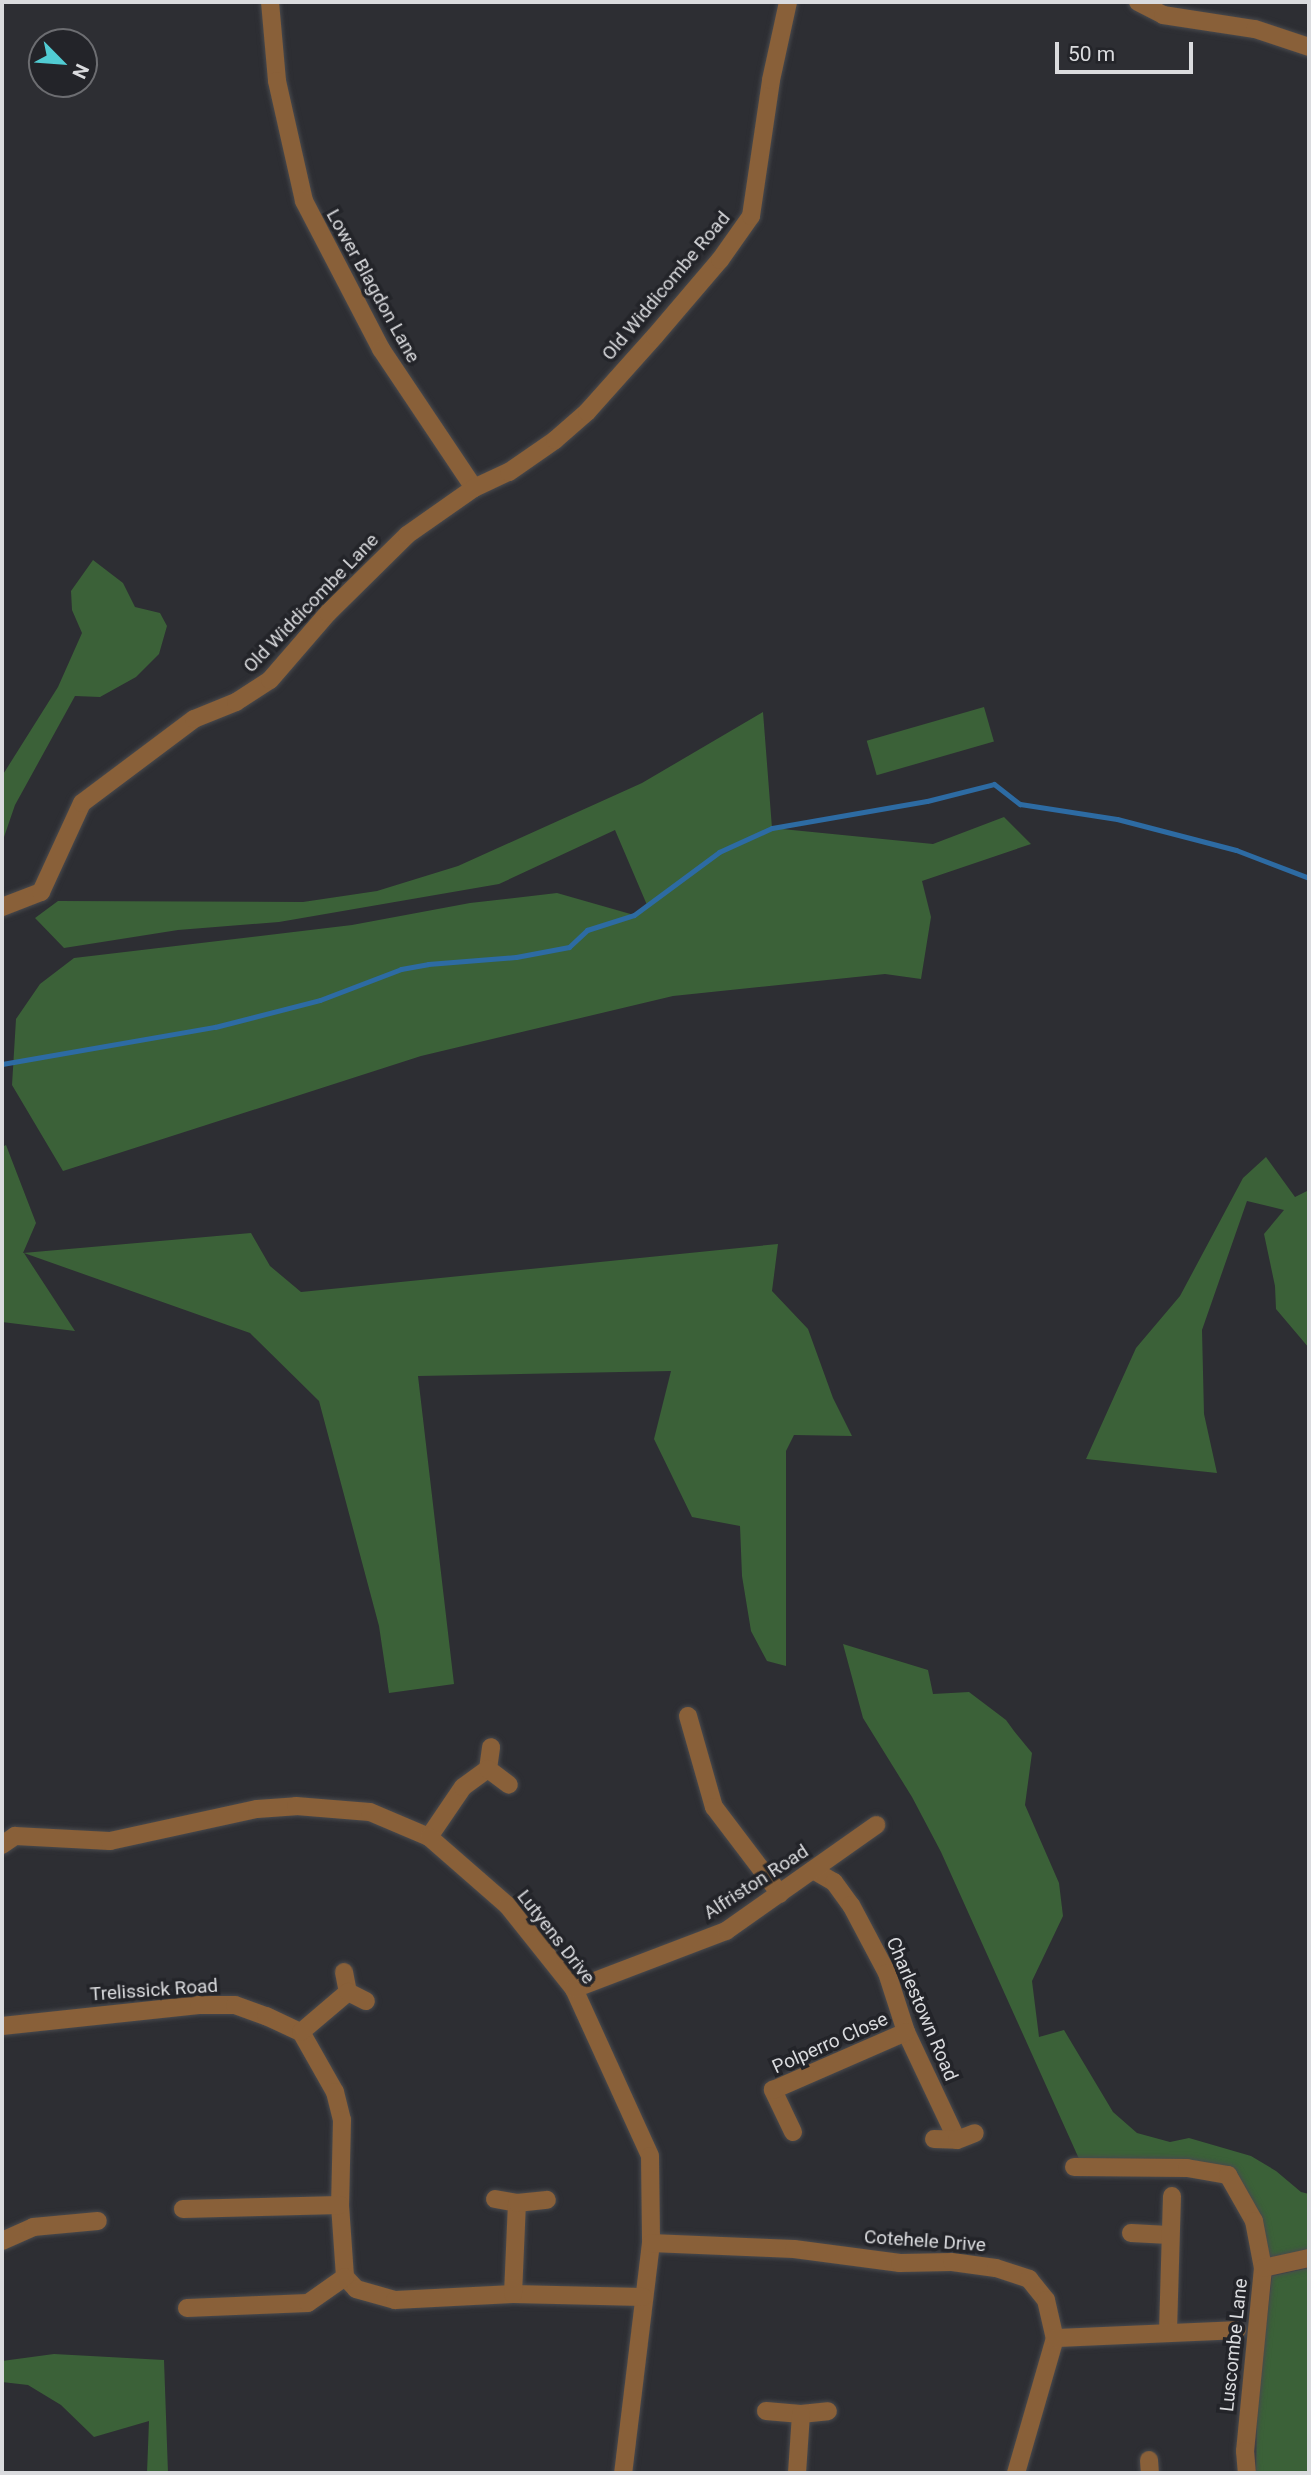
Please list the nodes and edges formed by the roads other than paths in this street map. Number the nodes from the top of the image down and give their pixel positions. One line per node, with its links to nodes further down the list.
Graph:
1 (270, 2): 5 (street, Lower Blagdon Lane)
2 (788, 2): 5 (street, Old Widdicombe Road)
3 (1138, 2): 4 (street)
4 (1309, 47)
5 (474, 488): 6 (street, Old Widdicombe Lane)
6 (2, 907)
7 (688, 1716): 15 (street)
8 (491, 1746): 9 (street)
9 (488, 1769): 10 (street); 12 (street)
10 (509, 1785)
11 (876, 1825): 14 (street, Alfriston Road)
12 (429, 1837): 13 (street, Lutyens Drive); 17 (street, Lutyens Drive)
13 (2, 1845)
14 (813, 1870): 15 (street, Alfriston Road); 22 (street, Charlestown Road)
15 (780, 1894): 17 (street, Alfriston Road)
16 (344, 1972): 18 (street)
17 (574, 1989): 38 (street, Lutyens Drive)
18 (348, 1992): 19 (street); 21 (street)
19 (366, 2001)
20 (2, 2026): 21 (street, Trelissick Road)
21 (301, 2032): 32 (street)
22 (906, 2032): 23 (street, Polperro Close); 26 (street, Charlestown Road)
23 (793, 2132)
24 (975, 2133): 26 (street)
25 (934, 2139): 26 (street)
26 (957, 2140)
27 (1074, 2167): 40 (street)
28 (1172, 2196): 36 (street)
29 (495, 2199): 31 (street)
30 (547, 2200): 31 (street)
31 (517, 2203): 42 (street)
32 (340, 2205): 33 (street); 41 (street)
33 (183, 2209)
34 (98, 2221): 37 (street)
35 (1131, 2233): 36 (street)
36 (1168, 2235): 46 (street)
37 (2, 2241)
38 (651, 2243): 43 (street, Lutyens Drive); 47 (street, Cotehele Drive)
39 (1309, 2258): 40 (street, Luscombe Lane)
40 (1263, 2268): 54 (street, Luscombe Lane)
41 (345, 2277): 42 (street); 44 (street)
42 (513, 2294): 43 (street)
43 (643, 2297): 51 (street, Lutyens Drive)
44 (187, 2308)
45 (1237, 2330): 46 (street)
46 (1168, 2331): 47 (street)
47 (1055, 2337): 53 (street, Cotehele Drive)
48 (766, 2411): 50 (street)
49 (828, 2411): 50 (street)
50 (801, 2414): 52 (street)
51 (623, 2473)
52 (797, 2473)
53 (1016, 2473)
54 (1247, 2473)

